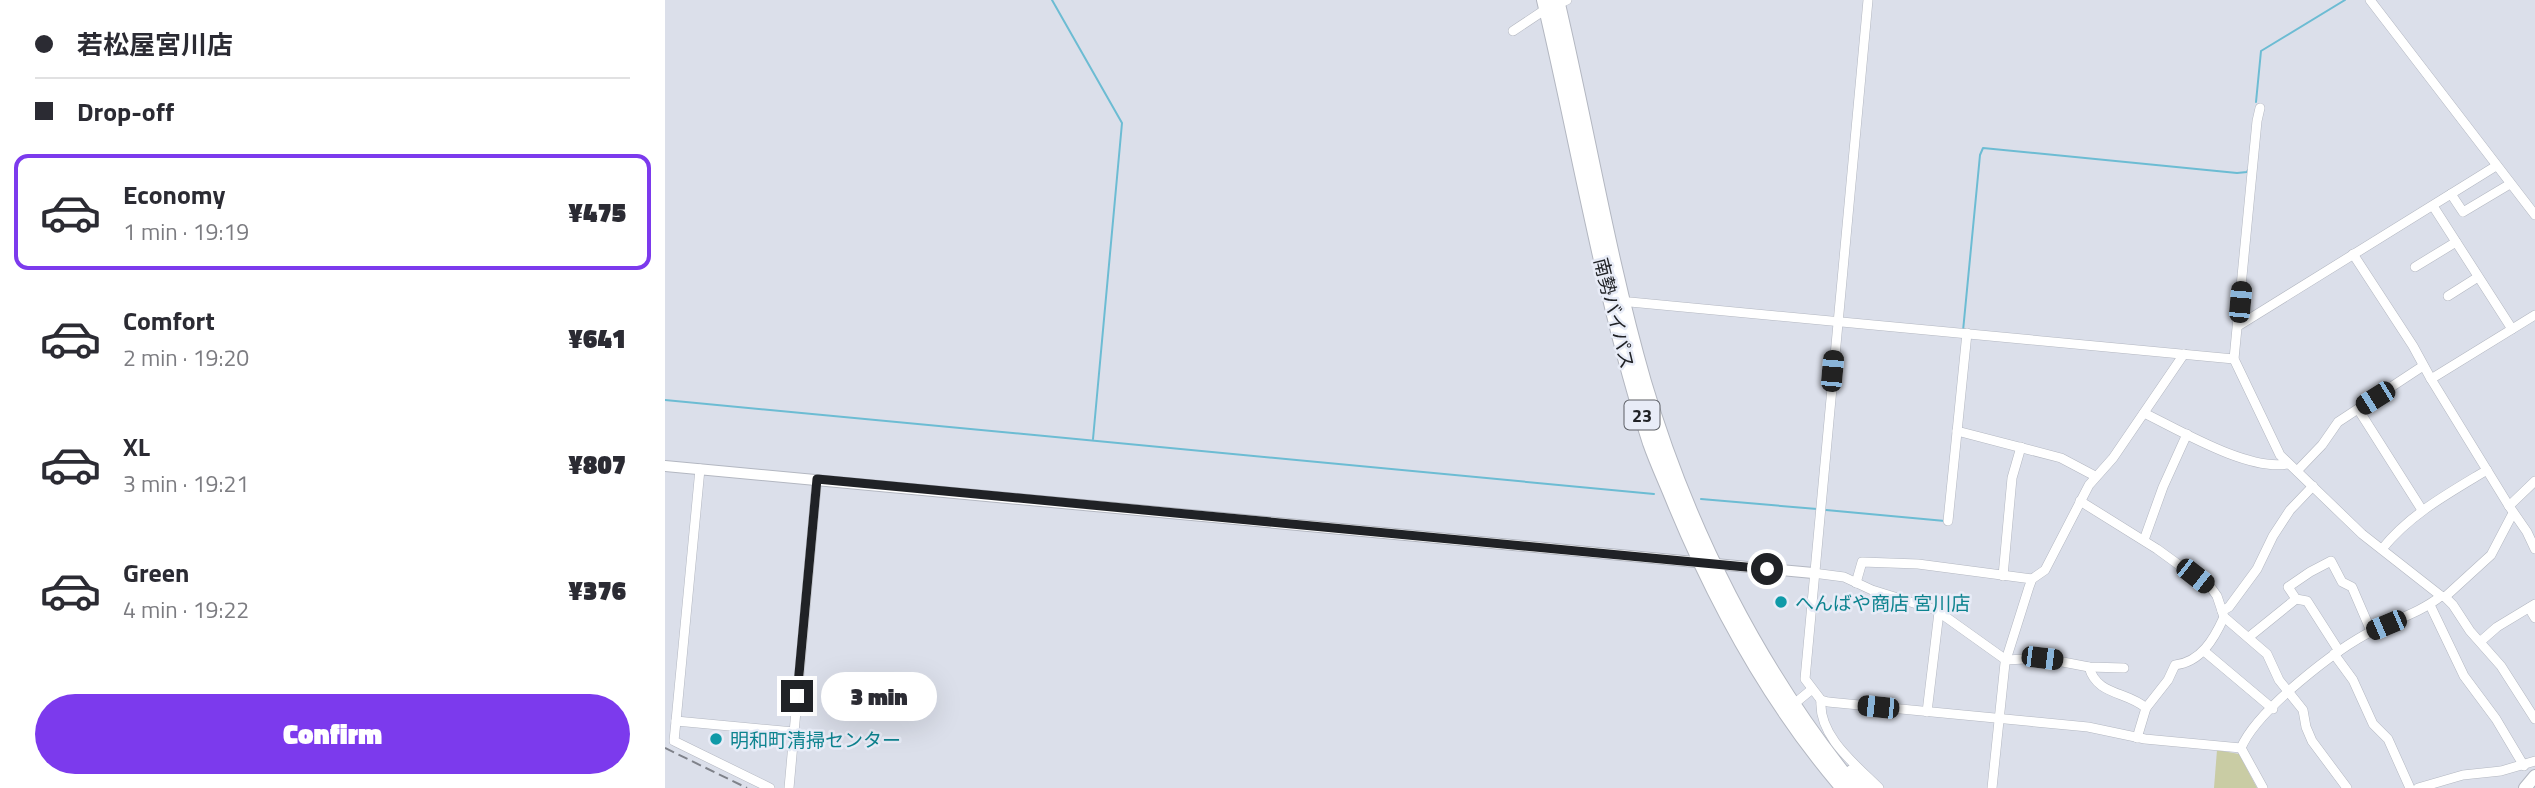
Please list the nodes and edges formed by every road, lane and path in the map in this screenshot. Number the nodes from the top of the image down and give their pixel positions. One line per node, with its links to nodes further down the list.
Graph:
1 (1868, 0): 18 (street)
2 (2370, 0): 6 (street)
3 (1555, 3): 4 (street); 47 (highway, 南勢バイパス / 23); 48 (highway, 南勢バイパス / 23)
4 (1513, 31)
5 (2260, 108): 19 (street)
6 (2496, 166): 7 (street); 8 (street)
7 (2510, 184): 8 (street); 10 (street)
8 (2451, 194): 9 (street)
9 (2433, 205): 11 (street); 12 (street)
10 (2535, 215)
11 (2456, 242): 13 (street); 14 (street)
12 (2353, 254): 19 (street); 24 (street)
13 (2415, 267)
14 (2478, 277): 15 (street); 20 (street)
15 (2448, 296)
16 (1630, 302): 18 (street)
17 (2535, 315): 20 (street)
18 (1837, 321): 21 (street); 49 (street)
19 (2238, 326): 23 (street)
20 (2512, 329): 25 (street)
21 (1964, 333): 22 (street); 28 (street)
22 (2184, 354): 23 (street); 27 (street)
23 (2234, 359): 31 (street)
24 (2423, 366): 25 (street); 26 (street)
25 (2431, 380): 34 (street)
26 (2358, 409): 35 (street); 41 (street)
27 (2144, 414): 29 (street); 36 (street)
28 (1957, 431): 30 (street); 43 (street)
29 (2187, 434): 31 (street); 44 (street)
30 (2021, 447): 36 (street); 50 (street)
31 (2287, 464): 35 (street)
32 (665, 466): 33 (street)
33 (701, 469): 37 (street); 77 (street)
34 (2487, 470): 41 (street); 42 (street)
35 (2297, 471): 39 (street)
36 (2095, 477): 40 (street)
37 (817, 479): 47 (street); 78 (street)
38 (2535, 481): 42 (street)
39 (2313, 486): 45 (street); 58 (street)
40 (2080, 501): 44 (street); 51 (street)
41 (2422, 510): 45 (street)
42 (2511, 510): 46 (street); 53 (street)
43 (1948, 521)
44 (2144, 540): 58 (street)
45 (2382, 549): 53 (street)
46 (2535, 549)
47 (1699, 561): 48 (street); 71 (highway, 南勢バイパス / 23)
48 (1715, 563): 49 (street); 71 (highway, 南勢バイパス / 23)
49 (1813, 573): 52 (street); 68 (street)
50 (2003, 576): 51 (street); 52 (street)
51 (2032, 579): 65 (street)
52 (1856, 583): 57 (street)
53 (2443, 597): 55 (street); 62 (street)
54 (2295, 599): 60 (street); 61 (street); 64 (street)
55 (2430, 605): 60 (street); 82 (street)
56 (2532, 606): 59 (street); 62 (street)
57 (1939, 612): 65 (street); 74 (street)
58 (2223, 614): 61 (street); 63 (street)
59 (2535, 618)
60 (2371, 631): 64 (street)
61 (2249, 637): 69 (street)
62 (2481, 641): 76 (street)
63 (2204, 651): 72 (street); 73 (street)
64 (2336, 653): 69 (street); 94 (street)
65 (2006, 660): 66 (street); 75 (street)
66 (2089, 667): 67 (street); 72 (street)
67 (2123, 668)
68 (1811, 690): 70 (street); 71 (street)
69 (2289, 692): 73 (street); 93 (street)
70 (1821, 700): 74 (street); 90 (street)
71 (1789, 708): 86 (highway); 87 (highway, 南勢バイパス / 23); 88 (highway, 南勢バイパス / 23); 89 (highway)
72 (2146, 708): 79 (street)
73 (2273, 709): 80 (street)
74 (1927, 712): 75 (street)
75 (1999, 719): 79 (street); 91 (street)
76 (2535, 719)
77 (676, 721): 78 (street); 84 (street)
78 (794, 732): 85 (street)
79 (2137, 738): 80 (street)
80 (2241, 748): 92 (street)
81 (2535, 761): 82 (street)
82 (2523, 766): 95 (street)
83 (2535, 776): 96 (main road)
84 (770, 788)
85 (789, 788)
86 (1834, 788)
87 (1843, 788)
88 (1855, 788)
89 (1869, 788)
90 (1879, 788)
91 (1993, 788)
92 (2263, 788)
93 (2347, 788)
94 (2410, 788)
95 (2418, 788)
96 (2525, 788)

